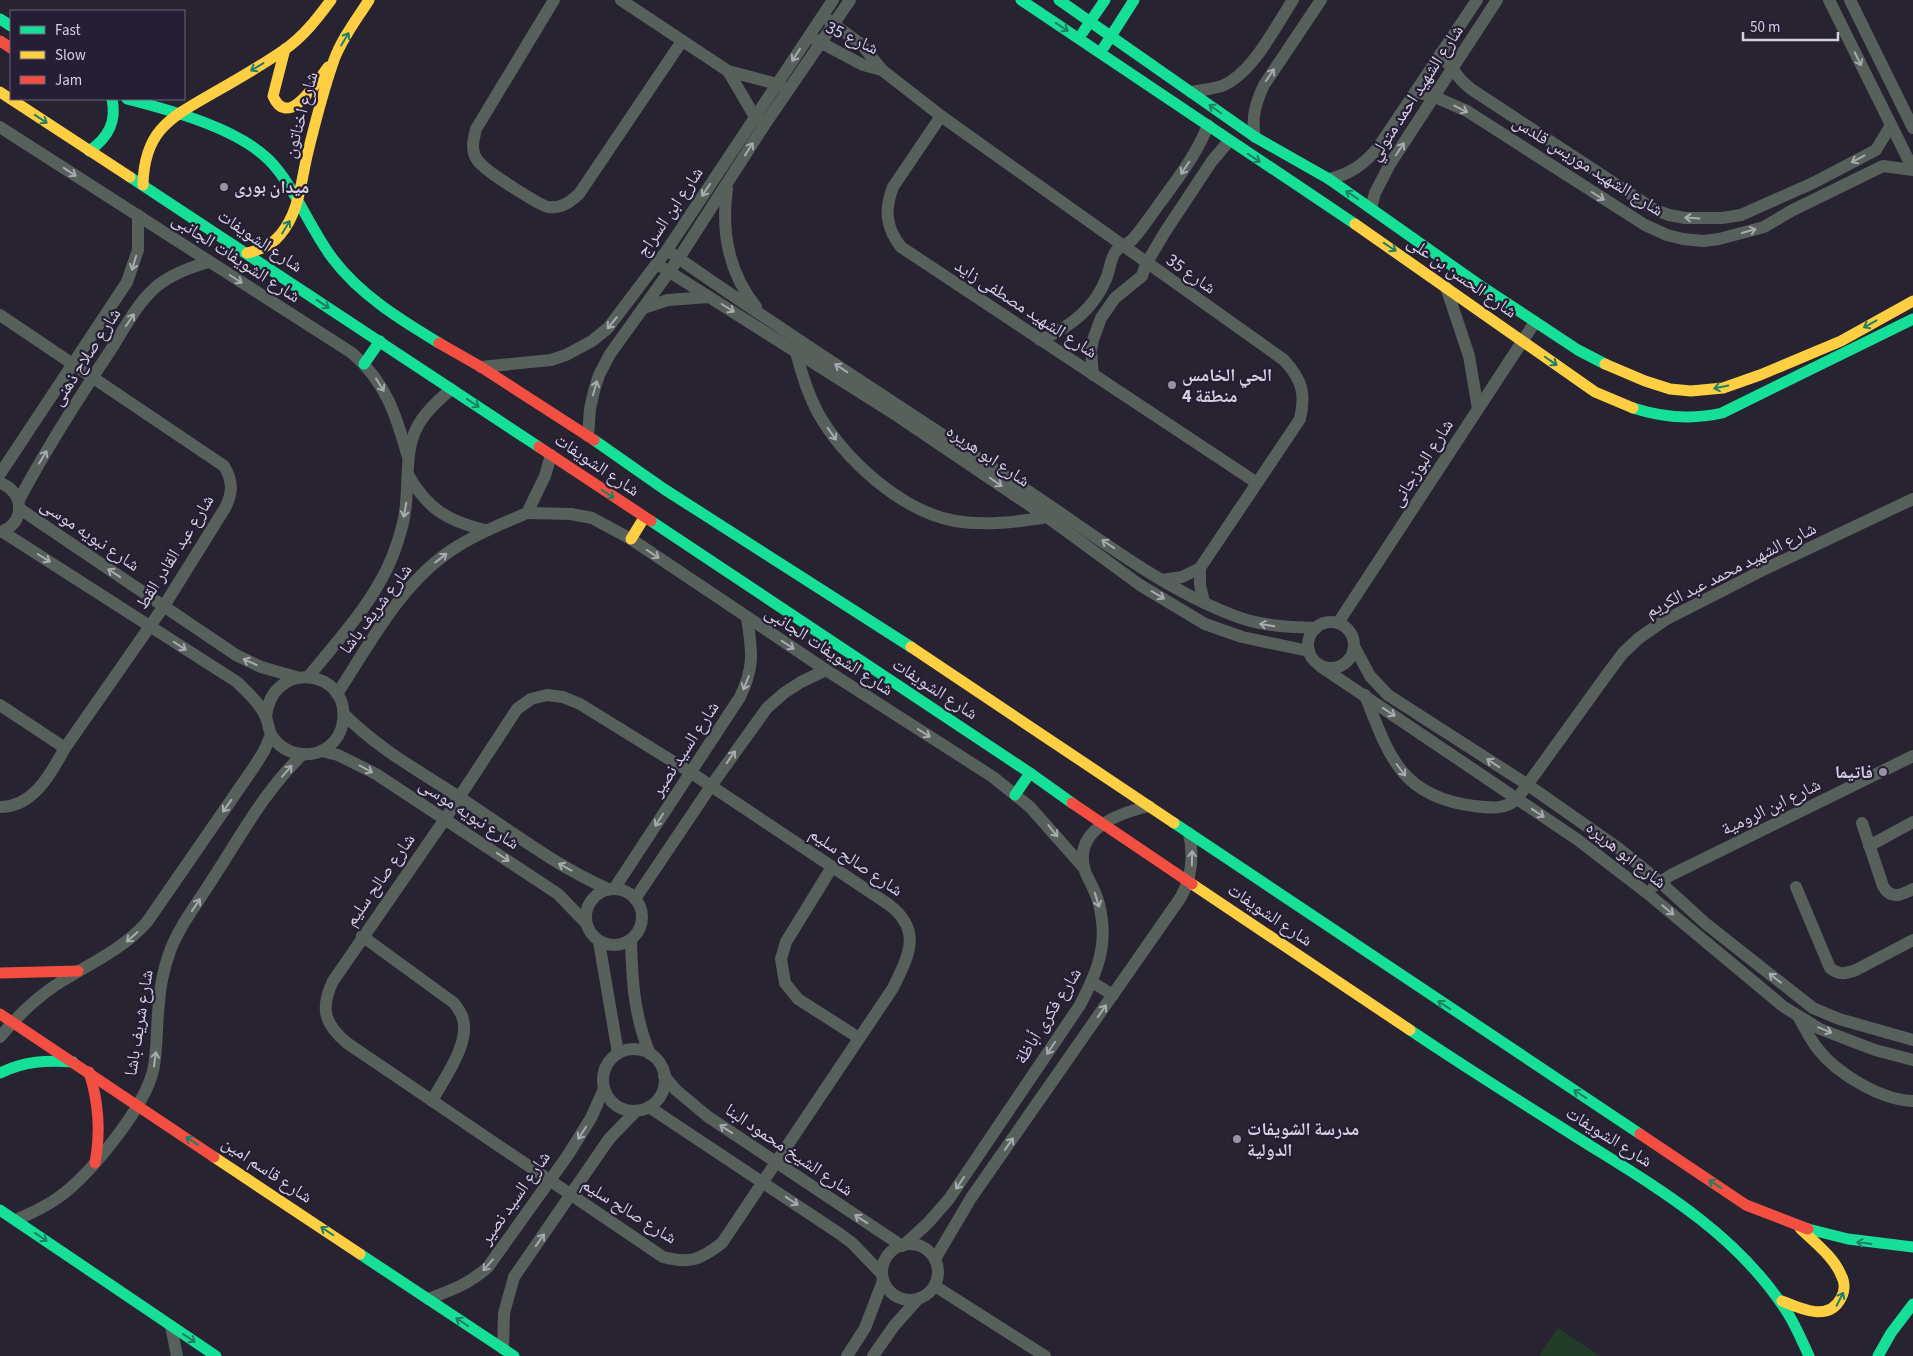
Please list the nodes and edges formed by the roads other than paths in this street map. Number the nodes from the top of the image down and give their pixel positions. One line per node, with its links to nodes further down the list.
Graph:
1 (331, 0): 25 (main road)
2 (369, 0): 28 (main road, شارع اخناتون, one-way to 2)
3 (554, 0): 23 (street)
4 (620, 0): 23 (street)
5 (833, 0): 18 (street, شارع ابن السراج)
6 (850, 0): 18 (street, شارع ابن السراج)
7 (1021, 0): 22 (main road, شارع الحسن بن على, one-way to 22)
8 (1059, 0): 19 (main road, شارع الحسن بن على)
9 (1105, 0): 19 (main road)
10 (1116, 0): 17 (main road)
11 (1293, 0): 33 (street)
12 (1321, 0): 46 (street, one-way to 12)
13 (1477, 0): 27 (street, شارع الشهيد احمد متولي)
14 (1497, 0): 29 (street, شارع الشهيد احمد متولي)
15 (1829, 0): 43 (street, one-way to 43)
16 (1850, 0): 45 (street)
17 (1131, 4): 21 (main road)
18 (828, 20): 20 (street, شارع ابن السراج); 24 (street, شارع ابن السراج); 30 (street, شارع 35)
19 (1090, 22): 21 (main road, شارع الحسن بن على); 22 (main road)
20 (809, 36): 24 (street, شارع 35); 32 (street, شارع ابن السراج, one-way to 32)
21 (1110, 36): 26 (main road); 33 (main road, شارع الحسن بن على)
22 (1079, 38): 26 (main road, شارع الحسن بن على)
23 (682, 41): 31 (street)
24 (820, 43): 30 (street, شارع 35); 32 (street, شارع ابن السراج)
25 (285, 49): 28 (main road); 39 (main road, one-way to 39)
26 (1100, 52): 42 (main road, شارع الحسن بن على)
27 (1440, 54): 29 (street, شارع الشهيد موريس قلدس); 34 (street, شارع الشهيد احمد متولي)
28 (335, 58): 55 (main road, شارع اخناتون)
29 (1452, 69): 35 (street, شارع الشهيد احمد متولي); 57 (street, شارع الشهيد موريس قلدس)
30 (882, 70): 40 (street, شارع 35)
31 (728, 71): 32 (street); 41 (street)
32 (783, 87): 41 (street, شارع ابن السراج)
33 (1192, 92): 46 (main road, شارع الحسن بن على, one-way to 33)
34 (1416, 92): 35 (street, شارع الشهيد موريس قلدس); 52 (street, شارع الشهيد احمد متولي)
35 (1435, 97): 56 (street, شارع الشهيد احمد متولي, one-way to 35); 59 (street, شارع الشهيد موريس قلدس, one-way to 59)
36 (12, 100): 49 (main road, شارع الشويفات, one-way to 49)
37 (112, 100): 49 (main road)
38 (130, 100): 39 (main road, شارع الشويفات)
39 (179, 112): 54 (main road); 55 (main road, شارع الشويفات)
40 (941, 116): 60 (street, شارع 35); 76 (street, شارع الشهيد مصطفى زايد)
41 (760, 121): 53 (street, شارع ابن السراج, one-way to 41); 61 (street, شارع ابن السراج, one-way to 61)
42 (1208, 125): 47 (main road, شارع الحسن بن على); 60 (street, one-way to 60)
43 (1891, 125): 48 (street); 51 (street)
44 (0, 126): 58 (street, شارع الشويفات الجانبى, one-way to 58)
45 (1913, 128)
46 (1255, 137): 52 (main road, شارع الحسن بن على)
47 (1229, 141): 66 (street); 68 (main road, شارع الحسن بن على, one-way to 68)
48 (1876, 150): 50 (street); 57 (street, شارع الشهيد موريس قلدس, one-way to 57)
49 (89, 151): 54 (main road, شارع الشويفات)
50 (1883, 166): 51 (street); 59 (street, شارع الشهيد موريس قلدس, one-way to 50)
51 (1913, 170)
52 (1329, 179): 56 (main road, شارع الحسن بن على, one-way to 52)
53 (727, 184): 63 (street, شارع ابن السراج); 74 (street)
54 (143, 185): 62 (main road, شارع الشويفات)
55 (296, 202): 62 (main road, شارع اخناتون, one-way to 55); 82 (main road, شارع الشويفات)
56 (1371, 208): 75 (main road, شارع الحسن بن على)
57 (1654, 210): 59 (street)
58 (138, 215): 64 (street, شارع الشويفات الجانبى); 80 (street, شارع صلاح ذهنى, one-way to 80)
59 (1645, 225)
60 (1121, 246): 66 (street, شارع 35); 76 (street)
61 (667, 250): 63 (street, شارع ابو هريره); 65 (street, شارع ابن السراج)
62 (247, 253): 77 (main road, شارع الشويفات, one-way to 77)
63 (679, 258): 67 (street, شارع ابن السراج); 74 (street, شارع ابو هريره)
64 (209, 262): 81 (street, شارع الشويفات الجانبى, one-way to 81); 84 (street, شارع صلاح ذهنى, one-way to 64)
65 (656, 264): 67 (street, شارع ابو هريره); 82 (street, شارع ابن السراج, one-way to 82)
66 (1146, 264): 83 (street); 93 (street, شارع 35)
67 (670, 272): 69 (street, شارع ابو هريره); 71 (street, شارع ابن السراج)
68 (1445, 285): 78 (main road, شارع الحسن بن على); 86 (street)
69 (710, 297): 71 (street); 74 (street, شارع ابو هريره, one-way to 74)
70 (1913, 301): 75 (main road, شارع الحسن بن على, one-way to 75)
71 (642, 308): 87 (street, شارع ابن السراج, one-way to 71)
72 (0, 315): 80 (street, شارع عبد القادر القط)
73 (1913, 319): 78 (main road, شارع الحسن بن على, one-way to 73)
74 (759, 321): 79 (street, شارع ابو هريره)
75 (1535, 322): 78 (street, شارع البوزجانى)
76 (1040, 340): 83 (street, شارع الشهيد مصطفى زايد)
77 (380, 341): 81 (main road); 85 (main road, شارع الشويفات)
78 (1523, 341): 86 (street, شارع البوزجانى)
79 (799, 347): 97 (street, شارع ابو هريره); 97 (street, one-way to 97)
80 (72, 364): 84 (street, شارع عبد القادر القط); 90 (street, شارع صلاح ذهنى)
81 (364, 364): 89 (street, شارع الشويفات الجانبى, one-way to 89)
82 (481, 367): 87 (main road, شارع الشويفات)
83 (1093, 374): 93 (street, شارع الشهيد مصطفى زايد)
84 (92, 378): 95 (street, شارع صلاح ذهنى, one-way to 84); 107 (street, شارع عبد القادر القط)
85 (451, 389): 88 (main road, شارع الشويفات, one-way to 88); 89 (street, شارع شريف باشا)
86 (1478, 409): 109 (street, شارع البوزجانى)
87 (588, 436): 135 (main road, شارع الشويفات)
88 (551, 455): 96 (street); 98 (main road, شارع الشويفات, one-way to 98)
89 (408, 457): 91 (street, شارع شريف باشا)
90 (0, 474)
91 (408, 474): 99 (street); 116 (street, شارع شريف باشا, one-way to 116)
92 (0, 483): 95 (street, شارع نبويه موسى)
93 (1257, 483): 102 (street, شارع 35)
94 (1913, 499): 129 (street, شارع الشهيد محمد عبد الكريم)
95 (19, 505): 100 (street, شارع صلاح ذهنى); 107 (street, شارع نبويه موسى, one-way to 95)
96 (527, 513): 99 (street, شارع شريف باشا); 101 (street, شارع الشويفات الجانبى)
97 (1052, 513): 103 (street, شارع ابو هريره, one-way to 97); 105 (street, شارع ابو هريره)
98 (644, 518): 101 (main road); 128 (main road, شارع الشويفات)
99 (485, 530): 117 (street, شارع شريف باشا, one-way to 99)
100 (1, 532): 110 (street, one-way to 110)
101 (631, 539): 108 (street, شارع الشويفات الجانبى, one-way to 108)
102 (1200, 568): 104 (street); 106 (street)
103 (1149, 573): 104 (street, شارع ابو هريره); 105 (street)
104 (1162, 580): 106 (street, شارع ابو هريره)
105 (1140, 585): 113 (street, شارع ابو هريره, one-way to 113)
106 (1204, 602): 111 (street, شارع ابو هريره, one-way to 106)
107 (164, 606): 110 (street, شارع عبد القادر القط); 116 (street, شارع نبويه موسى, one-way to 107)
108 (747, 618): 115 (street, شارع الشويفات الجانبى, one-way to 115); 127 (street, شارع السيد نصير, one-way to 127)
109 (1338, 622): 111 (street); 112 (street)
110 (150, 626): 121 (street, one-way to 121); 123 (street, شارع عبد القادر القط)
111 (1316, 628): 113 (street)
112 (1355, 648): 114 (street); 129 (street, شارع ابو هريره, one-way to 112)
113 (1309, 651): 114 (street)
114 (1320, 666): 118 (street, شارع ابو هريره)
115 (826, 670): 130 (street, one-way to 115); 131 (street, شارع الشويفات الجانبى, one-way to 131)
116 (302, 677): 117 (street); 121 (street)
117 (337, 694): 120 (street)
118 (1365, 695): 133 (street, شارع ابو هريره, one-way to 133); 133 (street, one-way to 133)
119 (0, 705): 123 (street)
120 (344, 714): 124 (street); 132 (street, شارع نبويه موسى)
121 (266, 718): 122 (street)
122 (271, 735): 125 (street); 156 (street, one-way to 156)
123 (65, 748): 134 (street, شارع عبد القادر القط)
124 (321, 751): 125 (street); 136 (street, شارع نبويه موسى, one-way to 136)
125 (303, 754): 176 (street, شارع شريف باشا, one-way to 125)
126 (1913, 756): 145 (street, شارع ابن الرومية)
127 (690, 772): 130 (street, شارع صالح سليم); 132 (street, شارع صالح سليم); 147 (street, شارع السيد نصير, one-way to 147)
128 (1030, 773): 131 (main road); 139 (main road, شارع الشويفات)
129 (1528, 785): 133 (street, شارع الشهيد محمد عبد الكريم); 145 (street, شارع ابو هريره)
130 (711, 786): 142 (street, شارع صالح سليم); 150 (street)
131 (1015, 795): 143 (street, شارع الشويفات الجانبى, one-way to 143)
132 (459, 797): 136 (street, شارع صالح سليم); 147 (street, شارع نبويه موسى, one-way to 132)
133 (1517, 798): 149 (street, شارع ابو هريره, one-way to 149)
134 (0, 806)
135 (1149, 806): 139 (street, شارع فكرى أباظة); 140 (main road, شارع الشويفات)
136 (445, 819): 151 (street, شارع نبويه موسى, one-way to 151); 152 (street, شارع صالح سليم)
137 (1913, 822): 141 (street)
138 (1862, 823): 141 (street)
139 (1102, 824): 143 (street, شارع فكرى أباظة); 144 (main road, شارع الشويفات)
140 (1189, 833): 144 (street, one-way to 140); 185 (main road, شارع الشويفات, one-way to 140)
141 (1869, 846): 148 (street)
142 (832, 867): 164 (street, شارع صالح سليم); 164 (street)
143 (1084, 868): 158 (street, شارع فكرى أباظة, one-way to 158)
144 (1188, 881): 159 (street); 193 (main road, شارع الشويفات)
145 (1660, 882): 149 (street, شارع ابن الرومية); 165 (street, شارع ابو هريره, one-way to 145)
146 (1796, 886): 154 (street)
147 (611, 889): 150 (street); 151 (street)
148 (1913, 889)
149 (1647, 893): 161 (street, شارع ابو هريره, one-way to 161)
150 (635, 899): 153 (street)
151 (586, 923): 155 (street)
152 (362, 936): 174 (street); 174 (street, شارع صالح سليم)
153 (631, 940): 155 (street); 167 (street)
154 (1913, 940)
155 (599, 942): 166 (street)
156 (78, 971): 157 (main road); 162 (street)
157 (0, 973)
158 (1092, 982): 159 (street); 186 (street, شارع فكرى أباظة, one-way to 186)
159 (1113, 994): 188 (street, one-way to 159)
160 (0, 1014): 162 (main road, شارع قاسم امين)
161 (1798, 1016): 168 (street, شارع ابو هريره, one-way to 168); 175 (street)
162 (12, 1022): 163 (street); 169 (main road, شارع قاسم امين)
163 (0, 1037)
164 (859, 1038): 178 (street, شارع صالح سليم)
165 (1913, 1040)
166 (618, 1053): 167 (street); 173 (street)
167 (650, 1054): 172 (street)
168 (1913, 1060)
169 (74, 1062): 170 (main road, شارع قاسم امين); 171 (main road)
170 (88, 1072): 176 (main road, شارع قاسم امين); 179 (main road)
171 (0, 1073)
172 (664, 1076): 177 (street); 178 (street, شارع الشيخ محمود البنا, one-way to 172)
173 (604, 1089): 177 (street); 180 (street, شارع السيد نصير, one-way to 180)
174 (432, 1101): 180 (street, شارع صالح سليم)
175 (1913, 1101)
176 (138, 1104): 179 (street, شارع شريف باشا); 191 (main road, شارع قاسم امين, one-way to 176)
177 (642, 1109): 181 (street); 182 (street)
178 (776, 1162): 181 (street, شارع صالح سليم); 186 (street, شارع الشيخ محمود البنا, one-way to 178)
179 (94, 1163): 184 (street, شارع شريف باشا)
180 (550, 1182): 182 (street, شارع صالح سليم); 191 (street, شارع السيد نصير, one-way to 191)
181 (763, 1182): 182 (street, شارع صالح سليم); 189 (street, one-way to 189)
182 (571, 1196): 196 (street, one-way to 182)
183 (0, 1210): 184 (main road)
184 (16, 1220): 195 (main road, one-way to 195)
185 (1800, 1228): 187 (main road, شارع الشويفات, one-way to 185); 193 (main road, one-way to 185)
186 (903, 1245): 188 (street); 189 (street)
187 (1913, 1247)
188 (934, 1258): 190 (street)
189 (883, 1277): 192 (street); 199 (street)
190 (935, 1286): 192 (street); 201 (street)
191 (428, 1298): 196 (main road, شارع قاسم امين, one-way to 191)
192 (917, 1300): 200 (street)
193 (1782, 1302): 202 (main road, شارع الشويفات)
194 (1913, 1304): 203 (main road)
195 (170, 1326): 197 (street); 198 (main road, one-way to 198)
196 (508, 1352)
197 (177, 1356)
198 (216, 1356)
199 (847, 1356)
200 (874, 1356)
201 (1045, 1356)
202 (1809, 1356)
203 (1878, 1356)

